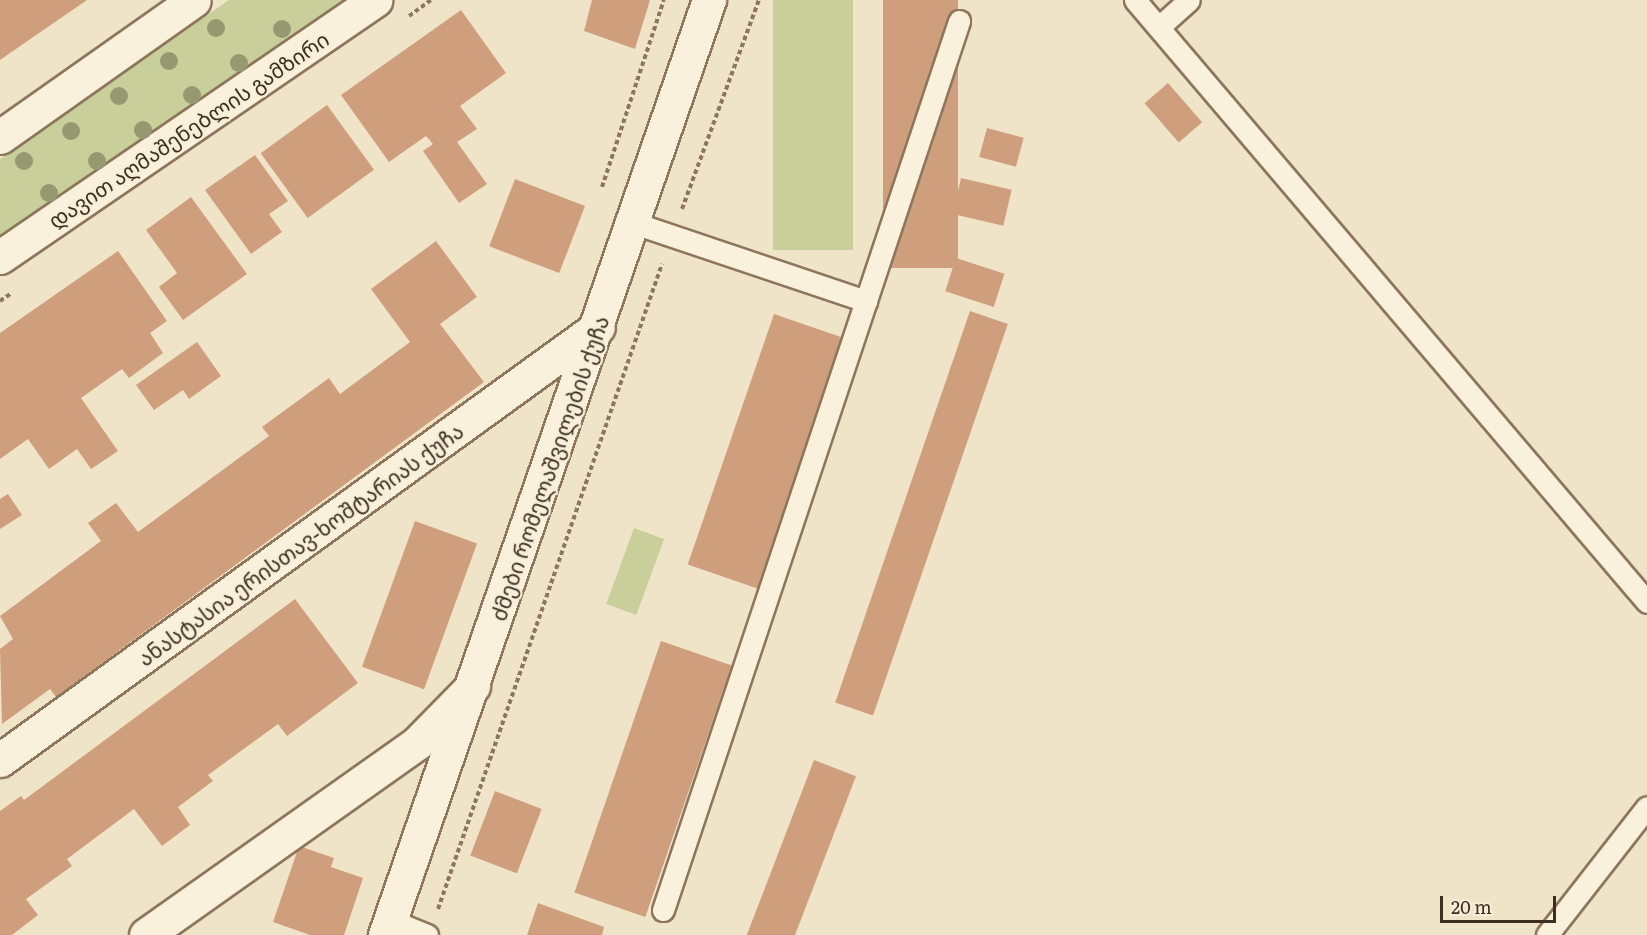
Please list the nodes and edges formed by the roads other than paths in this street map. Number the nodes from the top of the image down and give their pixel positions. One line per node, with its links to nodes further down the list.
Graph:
1 (194, 0): 8 (street)
2 (375, 0): 10 (street, დავით აღმაშენებლის გამზირი)
3 (709, 0): 9 (street, ძმები რომელაშვილების ქუჩა)
4 (1135, 0): 7 (lane)
5 (1189, 0): 7 (lane)
6 (958, 21): 11 (lane)
7 (1159, 27): 13 (lane)
8 (0, 136)
9 (634, 223): 11 (lane); 12 (street, ძმები რომელაშვილების ქუჩა)
10 (0, 257)
11 (866, 301): 17 (lane)
12 (598, 327): 14 (street, ძმები რომელაშვილების ქუჩა); 15 (street, ანასტასია ერისთავ-ხოშტარიას ქუჩა)
13 (1647, 602)
14 (473, 686): 18 (street, ძმები რომელაშვილების ქუჩა); 19 (street)
15 (0, 760)
16 (1647, 807): 21 (lane)
17 (663, 910)
18 (388, 928): 20 (lane)
19 (146, 935)
20 (428, 935)
21 (1547, 935)

